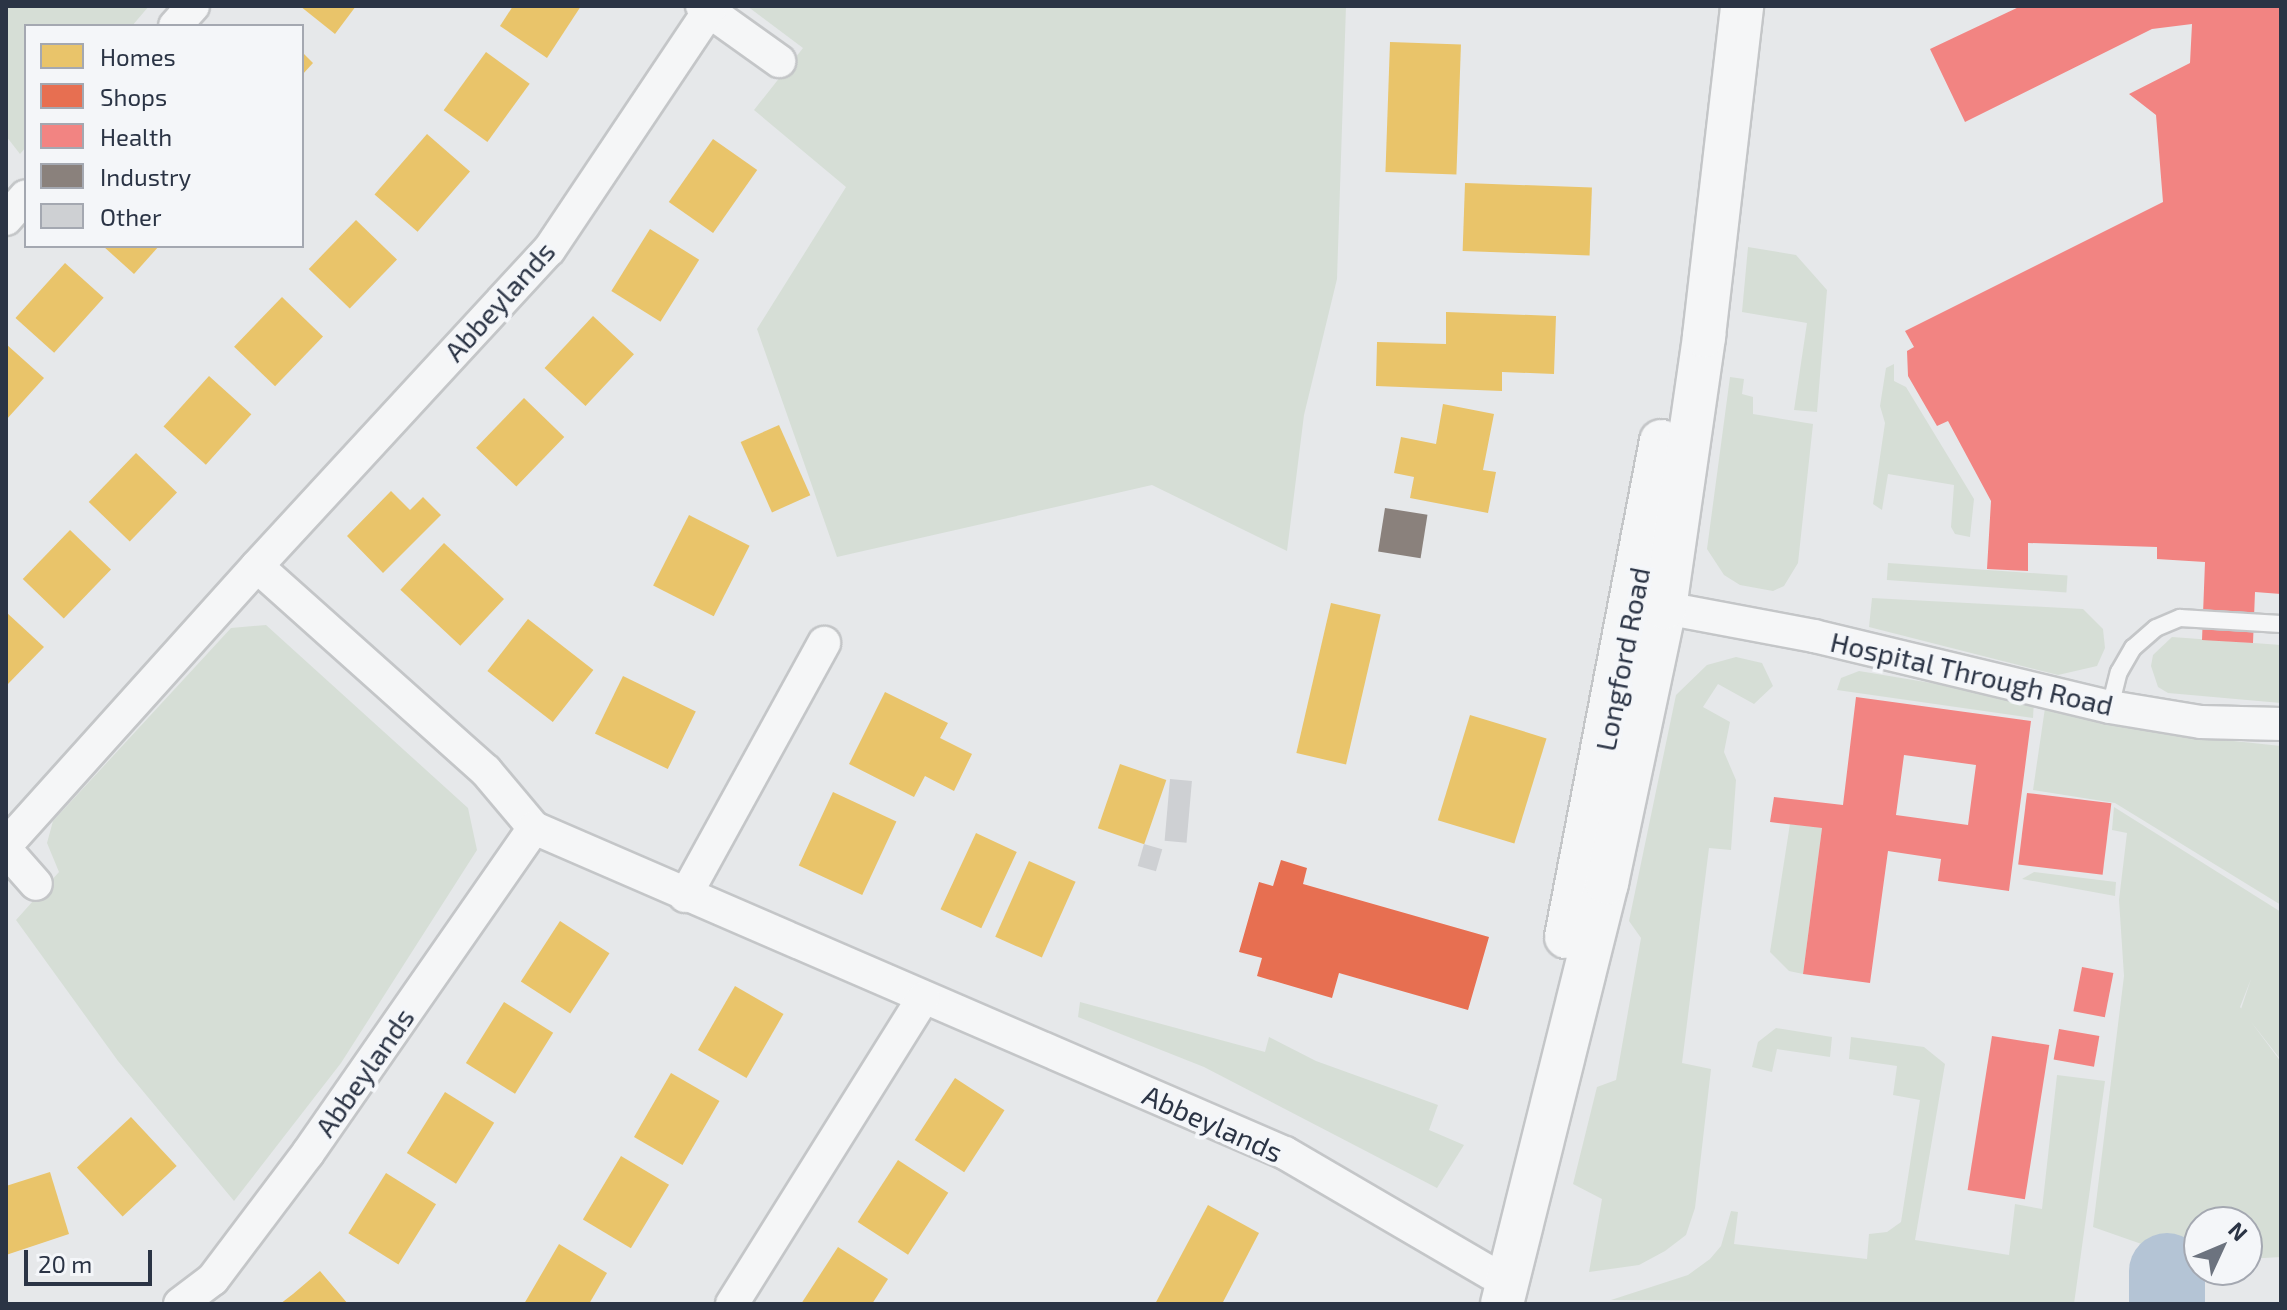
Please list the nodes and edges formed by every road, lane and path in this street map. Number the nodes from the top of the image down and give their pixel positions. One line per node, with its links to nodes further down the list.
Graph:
1 (193, 6): 5 (street)
2 (1715, 6): 15 (street, Longford Road)
3 (1742, 6): 10 (street)
4 (706, 8): 6 (street, Abbeylands); 9 (street, Abbeylands)
5 (177, 24)
6 (779, 61)
7 (24, 198): 8 (street)
8 (6, 219)
9 (257, 566): 16 (street, Abbeylands); 17 (street, Abbeylands)
10 (1665, 604): 13 (street, Hospital Through Road); 15 (street); 20 (street)
11 (2281, 624): 13 (lane)
12 (824, 643): 19 (street)
13 (2110, 707): 14 (street, Hospital Through Road)
14 (2281, 724)
15 (1606, 742): 22 (street, Longford Road)
16 (534, 828): 19 (street, Abbeylands); 24 (street, Abbeylands)
17 (6, 848): 18 (street, Abbeylands)
18 (36, 884)
19 (685, 896): 21 (street, Abbeylands)
20 (1585, 976): 22 (street); 23 (street)
21 (923, 998): 23 (street, Abbeylands); 25 (street)
22 (1531, 1096): 23 (street, Longford Road)
23 (1490, 1294)
24 (180, 1304)
25 (732, 1304)

